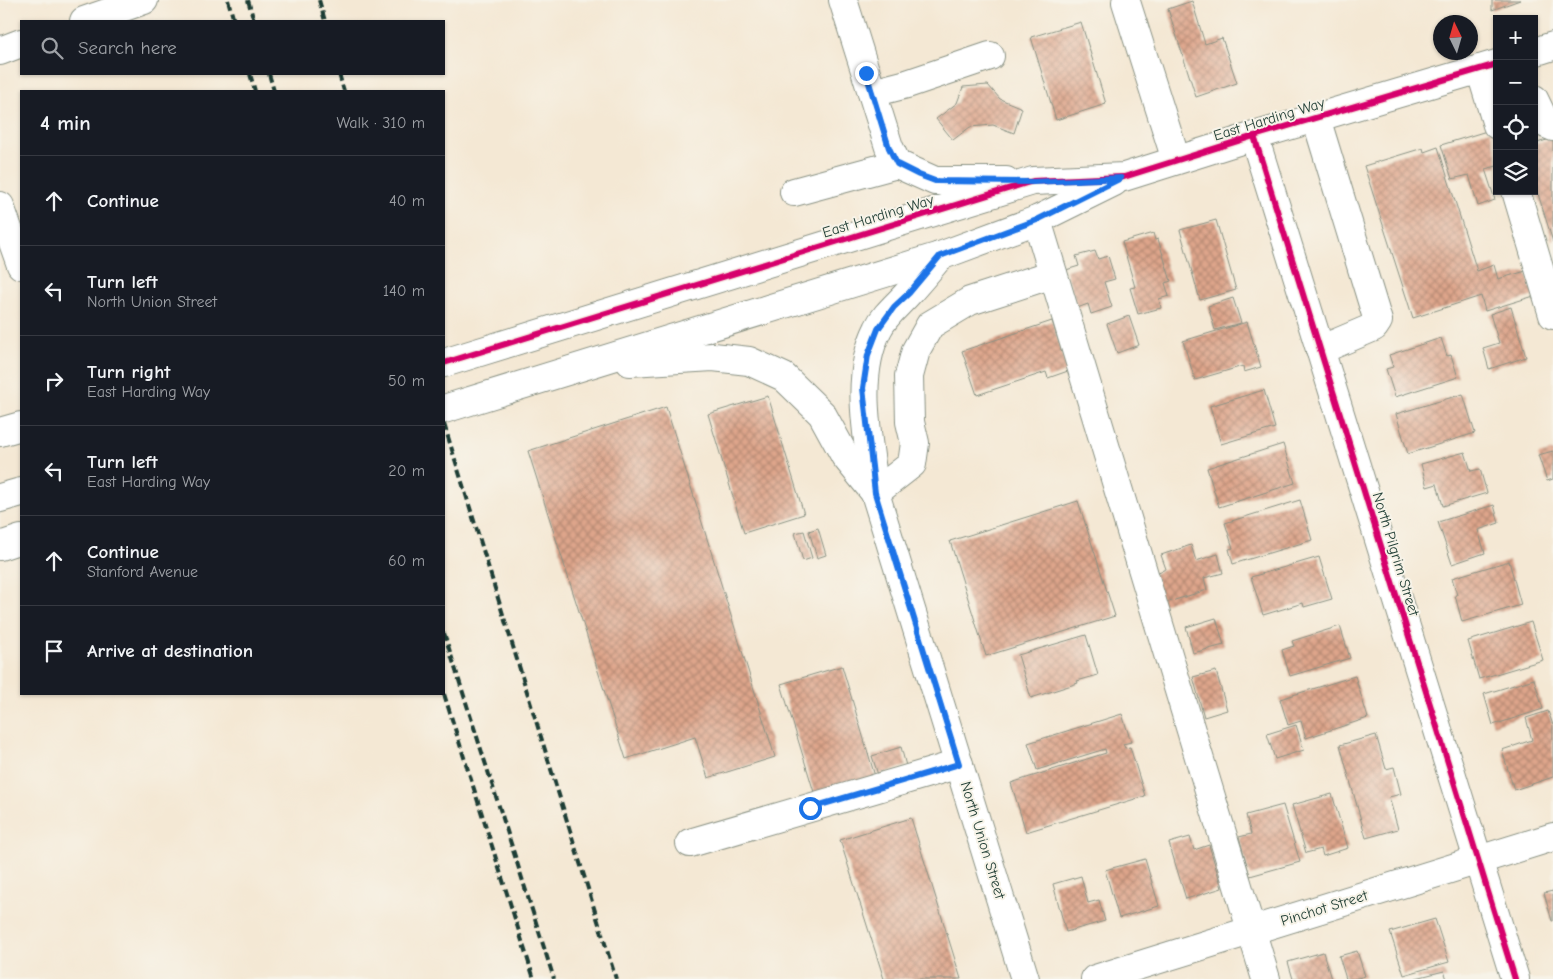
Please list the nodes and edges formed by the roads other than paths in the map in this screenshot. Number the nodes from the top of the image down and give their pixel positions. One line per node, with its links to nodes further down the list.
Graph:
1 (144, 0): 4 (street)
2 (843, 0): 11 (street)
3 (1126, 2): 17 (street)
4 (87, 20)
5 (20, 43): 7 (street)
6 (1553, 46): 8 (street)
7 (0, 51)
8 (1538, 51)
9 (990, 56): 11 (street)
10 (1488, 66): 12 (street); 14 (street, East Harding Way)
11 (872, 93): 18 (street)
12 (1494, 105)
13 (1537, 105): 15 (street)
14 (1316, 118): 16 (street, East Harding Way); 29 (street)
15 (1553, 127)
16 (1254, 136): 17 (street, East Harding Way); 29 (street, North Pilgrim Street)
17 (1176, 160): 19 (street, East Harding Way)
18 (897, 164): 20 (street); 21 (street)
19 (1121, 178): 20 (street, East Harding Way); 24 (street, East Harding Way)
20 (1033, 182): 30 (street, East Harding Way)
21 (794, 192)
22 (1517, 195): 28 (street)
23 (0, 206): 26 (street)
24 (1037, 220): 25 (street, East Harding Way); 27 (street)
25 (940, 256): 31 (street, East Harding Way); 36 (street, North Union Street)
26 (20, 262)
27 (1054, 274): 36 (street); 44 (street)
28 (1553, 314)
29 (1320, 350): 43 (street, North Pilgrim Street)
30 (445, 363)
31 (585, 365): 32 (street, East Harding Way); 36 (street)
32 (445, 409)
33 (20, 426): 34 (street)
34 (0, 432)
35 (20, 492): 37 (street)
36 (875, 493): 40 (street, North Union Street)
37 (0, 498)
38 (20, 539): 39 (street)
39 (0, 546)
40 (959, 764): 42 (street); 45 (street, North Union Street)
41 (1553, 837): 43 (street, Pinchot Street)
42 (690, 843)
43 (1478, 862): 44 (street, Pinchot Street); 48 (street, North Pilgrim Street)
44 (1251, 931): 46 (street, Pinchot Street); 47 (street)
45 (1026, 979)
46 (1095, 979)
47 (1266, 979)
48 (1515, 979)

